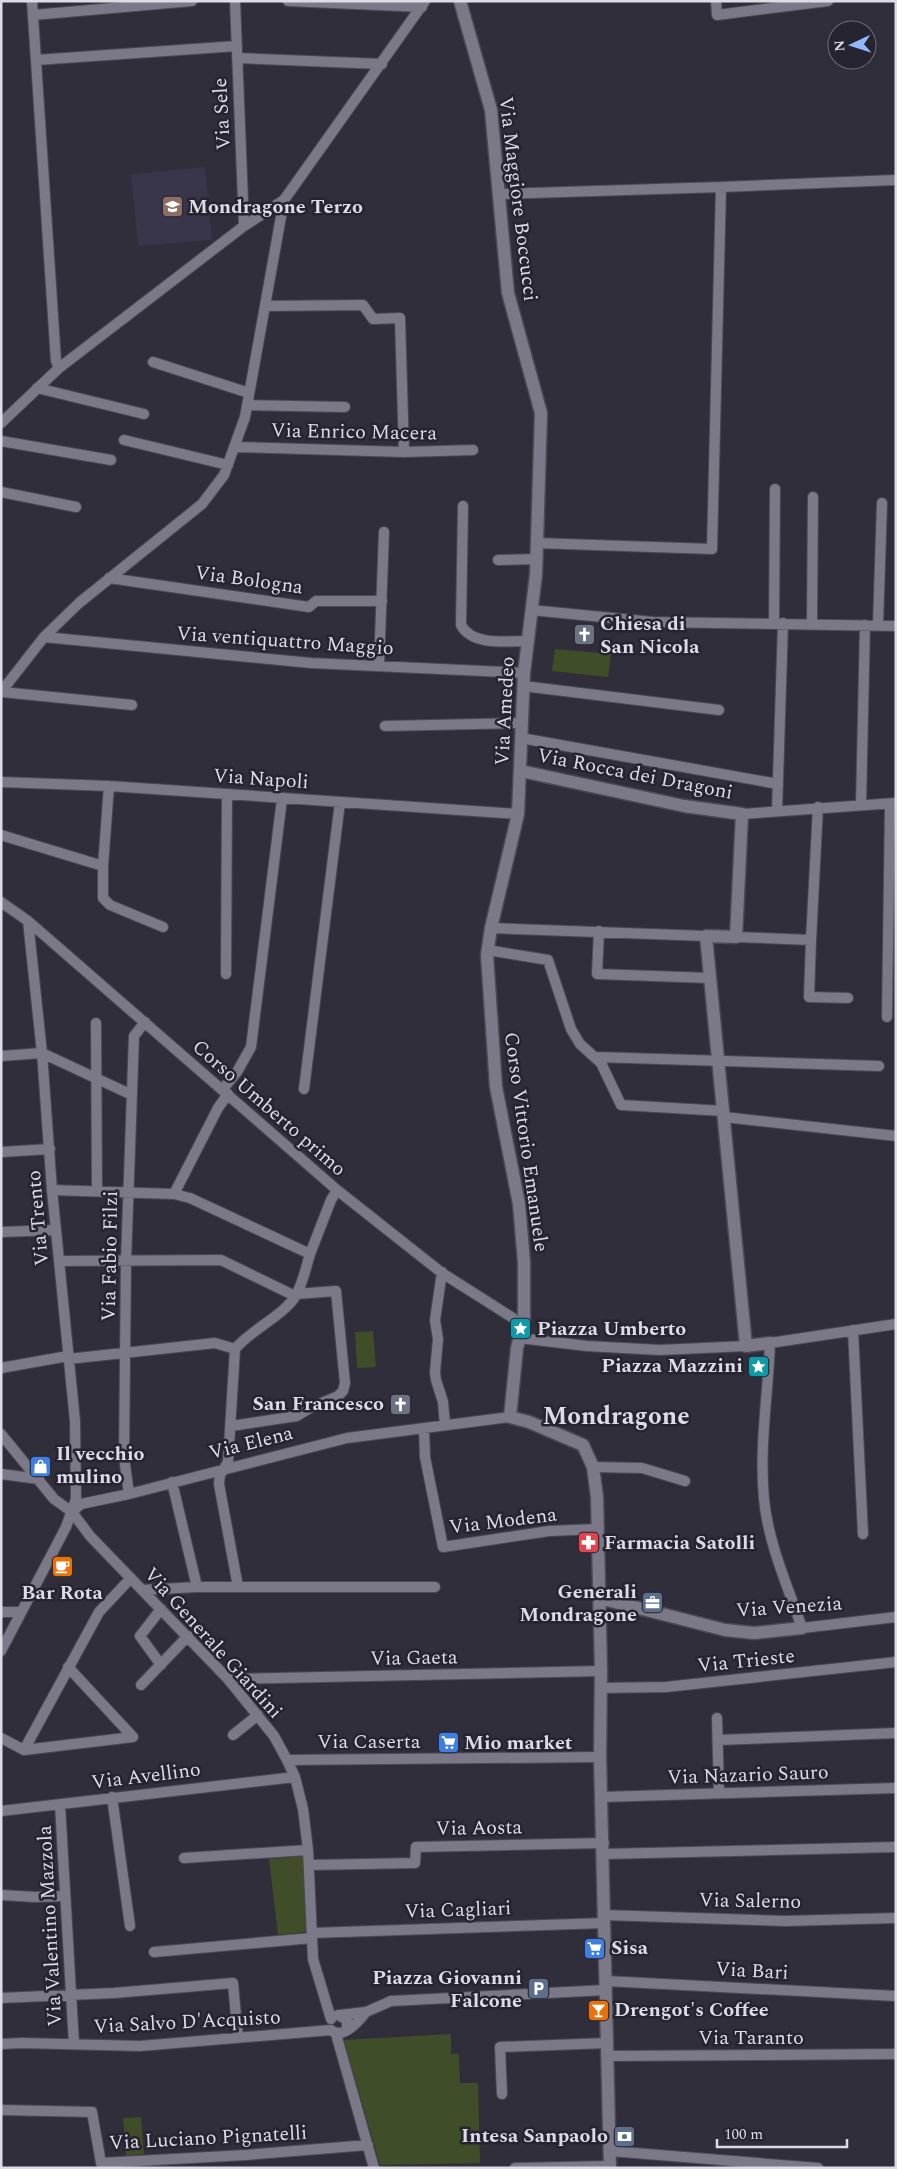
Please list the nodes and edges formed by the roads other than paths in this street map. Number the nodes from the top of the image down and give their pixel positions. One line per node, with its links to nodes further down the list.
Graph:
1 (32, 1): 9 (street)
2 (192, 1): 9 (street)
3 (235, 1): 10 (street, Via Sele)
4 (288, 1): 8 (street)
5 (460, 1): 16 (street, Via Maggiore Boccucci)
6 (716, 1): 7 (street)
7 (828, 1)
8 (424, 4): 13 (street)
9 (33, 15): 12 (street)
10 (236, 46): 11 (street, Via Sele); 12 (street)
11 (237, 58): 13 (street); 18 (street, Via Sele)
12 (36, 60): 21 (street)
13 (382, 64): 17 (street)
14 (896, 180): 15 (street)
15 (721, 187): 16 (street); 42 (street)
16 (498, 194): 42 (street, Via Maggiore Boccucci)
17 (284, 200): 18 (street); 19 (street)
18 (244, 226): 21 (street)
19 (265, 306): 23 (street); 32 (street)
20 (153, 362): 23 (street)
21 (59, 368): 22 (street)
22 (37, 388): 26 (street); 27 (street)
23 (250, 393): 24 (street)
24 (247, 405): 25 (street); 30 (street)
25 (345, 407)
26 (144, 414)
27 (1, 423)
28 (124, 440): 34 (street)
29 (1, 441): 33 (street)
30 (235, 447): 32 (street, Via Enrico Macera); 34 (street)
31 (473, 450): 32 (street, Via Enrico Macera)
32 (404, 452)
33 (111, 460)
34 (228, 465): 45 (street)
35 (776, 490): 48 (street)
36 (1, 492): 40 (street)
37 (813, 497): 49 (street)
38 (882, 503): 51 (street)
39 (464, 506): 54 (street)
40 (76, 507)
41 (384, 532): 46 (street)
42 (536, 543): 43 (street, Via Maggiore Boccucci)
43 (536, 559): 44 (street); 47 (street, Via Maggiore Boccucci)
44 (498, 560)
45 (110, 578): 46 (street, Via Bologna); 53 (street)
46 (382, 601): 55 (street)
47 (531, 610): 48 (street); 54 (street, Via Amedeo)
48 (779, 623): 49 (street); 66 (street)
49 (812, 623): 50 (street)
50 (865, 625): 51 (street); 71 (street)
51 (878, 626): 52 (street)
52 (896, 626)
53 (44, 637): 55 (street, Via ventiquattro Maggio); 58 (street)
54 (527, 641): 56 (street, Via Amedeo)
55 (379, 665): 56 (street, Via ventiquattro Maggio)
56 (524, 673): 57 (street, Via Amedeo)
57 (523, 686): 60 (street); 61 (street, Via Amedeo)
58 (1, 692): 59 (street)
59 (132, 705)
60 (719, 710)
61 (521, 723): 62 (street); 63 (street, Via Amedeo)
62 (385, 726)
63 (521, 738): 64 (street, Via Amedeo); 66 (street)
64 (521, 771): 75 (street, Via Amedeo); 76 (street, Via Rocca dei Dragoni)
65 (1, 782): 67 (street, Via Napoli)
66 (778, 784): 74 (street)
67 (109, 786): 68 (street, Via Napoli); 78 (street)
68 (227, 794): 69 (street, Via Napoli); 88 (street)
69 (282, 799): 70 (street, Via Napoli); 101 (street)
70 (340, 802): 75 (street, Via Napoli); 100 (street)
71 (861, 804): 72 (street); 73 (street)
72 (893, 804): 91 (street)
73 (818, 807): 74 (street); 86 (street)
74 (777, 811): 76 (street)
75 (518, 814): 82 (street, Corso Vittorio Emanuele)
76 (742, 814): 85 (street)
77 (1, 835): 78 (street)
78 (103, 866): 81 (street)
79 (1, 902): 80 (street, Corso Umberto primo)
80 (28, 920): 92 (street, Corso Umberto primo); 94 (street, Via Trento)
81 (163, 927)
82 (491, 928): 83 (street); 87 (street, Corso Vittorio Emanuele)
83 (598, 931): 84 (street); 89 (street)
84 (706, 936): 85 (street); 89 (street)
85 (736, 937): 86 (street)
86 (811, 940): 90 (street)
87 (488, 950): 96 (street); 121 (street, Corso Vittorio Emanuele)
88 (226, 974)
89 (710, 978): 97 (street)
90 (848, 998)
91 (887, 1017)
92 (145, 1022): 101 (street, Corso Umberto primo); 102 (street, Via Fabio Filzi)
93 (96, 1023): 99 (street)
94 (42, 1053): 95 (street); 99 (street); 105 (street, Via Trento)
95 (1, 1056)
96 (596, 1057): 97 (street); 103 (street)
97 (718, 1062): 98 (street); 103 (street)
98 (879, 1066)
99 (96, 1079): 102 (street); 108 (street)
100 (304, 1089)
101 (225, 1092): 109 (street, Corso Umberto primo); 111 (street)
102 (132, 1095): 110 (street, Via Fabio Filzi)
103 (724, 1114): 104 (street); 123 (street)
104 (896, 1136)
105 (50, 1149): 106 (street); 107 (street, Via Trento)
106 (1, 1152)
107 (52, 1190): 108 (street); 112 (street, Via Trento)
108 (97, 1190): 110 (street)
109 (337, 1190): 114 (street); 117 (street, Corso Umberto primo)
110 (128, 1191): 111 (street); 115 (street, Via Fabio Filzi)
111 (174, 1194): 114 (street)
112 (56, 1230): 113 (street); 116 (street, Via Trento)
113 (1, 1232)
114 (310, 1254): 118 (street)
115 (126, 1261): 116 (street); 118 (street); 125 (street, Via Fabio Filzi)
116 (59, 1262): 126 (street, Via Trento)
117 (442, 1272): 121 (street, Corso Umberto primo); 129 (street)
118 (296, 1295): 124 (street); 130 (street)
119 (896, 1324): 120 (street)
120 (853, 1330): 122 (street); 142 (street)
121 (521, 1333): 123 (street); 128 (street, Corso Vittorio Emanuele)
122 (770, 1342): 123 (street); 153 (street)
123 (746, 1346)
124 (234, 1349): 125 (street); 130 (street)
125 (126, 1353): 126 (street); 139 (street, Via Fabio Filzi)
126 (68, 1358): 127 (street); 140 (street, Via Trento)
127 (1, 1368)
128 (510, 1417): 129 (street, Via Elena); 133 (street, Via Elena)
129 (445, 1425): 131 (street, Via Elena)
130 (231, 1426): 134 (street)
131 (424, 1428): 134 (street, Via Elena); 141 (street, Via Modena)
132 (1, 1434): 136 (street, Via Generale Giardini)
133 (592, 1467): 137 (street); 141 (street, Via Elena)
134 (223, 1468): 138 (street, Via Elena); 145 (street)
135 (1, 1474): 136 (street)
136 (39, 1479): 140 (street, Via Generale Giardini)
137 (685, 1481)
138 (172, 1482): 139 (street, Via Elena); 144 (street)
139 (129, 1494): 140 (street, Via Elena)
140 (72, 1512): 143 (street, Via Generale Giardini); 151 (street, Via Trento)
141 (598, 1529): 148 (street, Via Elena)
142 (863, 1534)
143 (131, 1578): 147 (street, Via Generale Giardini); 158 (street)
144 (197, 1586): 145 (street); 147 (street)
145 (238, 1587): 146 (street)
146 (435, 1587)
147 (142, 1590): 149 (street, Via Generale Giardini)
148 (599, 1598): 153 (street, Via Venezia); 159 (street, Via Elena)
149 (161, 1609): 154 (street, Via Generale Giardini); 157 (street)
150 (1, 1612): 151 (street)
151 (21, 1612): 155 (street, Via Trento)
152 (896, 1617): 153 (street, Via Venezia)
153 (802, 1628)
154 (188, 1636): 157 (street); 160 (street, Via Generale Giardini)
155 (1, 1651)
156 (896, 1662): 162 (street, Via Trieste)
157 (161, 1665): 161 (street)
158 (68, 1667): 169 (street); 169 (street)
159 (601, 1671): 160 (street, Via Gaeta); 162 (street, Via Elena)
160 (228, 1678): 163 (street, Via Generale Giardini)
161 (142, 1685)
162 (600, 1688): 170 (street, Via Elena)
163 (258, 1715): 166 (street); 171 (street, Via Generale Giardini)
164 (716, 1718): 168 (street)
165 (896, 1733): 168 (street)
166 (233, 1735)
167 (1, 1738): 169 (street)
168 (718, 1740): 174 (street)
169 (24, 1750)
170 (600, 1758): 171 (street, Via Caserta); 176 (street, Via Elena)
171 (287, 1760): 172 (street, Via Generale Giardini)
172 (295, 1777): 175 (street, Via Avellino); 181 (street, Via Generale Giardini)
173 (896, 1788): 174 (street, Via Nazario Sauro)
174 (719, 1793): 176 (street, Via Nazario Sauro)
175 (112, 1797): 177 (street, Via Avellino); 188 (street)
176 (602, 1797): 180 (street, Via Elena)
177 (60, 1805): 178 (street, Via Avellino); 185 (street, Via Valentino Mazzola)
178 (1, 1810)
179 (896, 1847): 180 (street)
180 (604, 1848): 183 (street, Via Aosta); 187 (street, Via Elena)
181 (308, 1850): 182 (street); 183 (street, Via Generale Giardini)
182 (184, 1858)
183 (310, 1865): 189 (street, Via Generale Giardini)
184 (1, 1895): 185 (street)
185 (65, 1896): 192 (street, Via Valentino Mazzola)
186 (896, 1918): 187 (street, Via Salerno)
187 (604, 1919): 189 (street, Via Cagliari); 191 (street, Via Elena)
188 (130, 1926)
189 (312, 1935): 190 (street, Via Cagliari); 196 (street, Via Generale Giardini)
190 (154, 1952)
191 (606, 1985): 193 (street, Via Bari); 195 (street, Via Bari); 198 (street, Via Elena)
192 (71, 1995): 194 (street); 197 (street); 200 (street, Via Valentino Mazzola)
193 (896, 1996)
194 (1, 1998)
195 (366, 2012): 196 (street); 196 (street)
196 (336, 2026): 197 (street, Via Salvo D'Acquisto); 205 (street, Via Generale Giardini)
197 (238, 2038): 200 (street, Via Salvo D'Acquisto)
198 (607, 2042): 202 (street, Via Elena); 203 (street)
199 (1, 2044): 200 (street, Via Salvo D'Acquisto)
200 (74, 2044)
201 (896, 2054): 202 (street, Via Taranto)
202 (607, 2056): 206 (street, Via Elena)
203 (502, 2094)
204 (1, 2110): 205 (street, Via Luciano Pignatelli)
205 (368, 2145): 208 (street, Via Generale Giardini)
206 (610, 2151): 207 (street, Via Elena); 210 (street)
207 (610, 2167): 209 (street)
208 (374, 2168)
209 (515, 2168)
210 (818, 2168)

